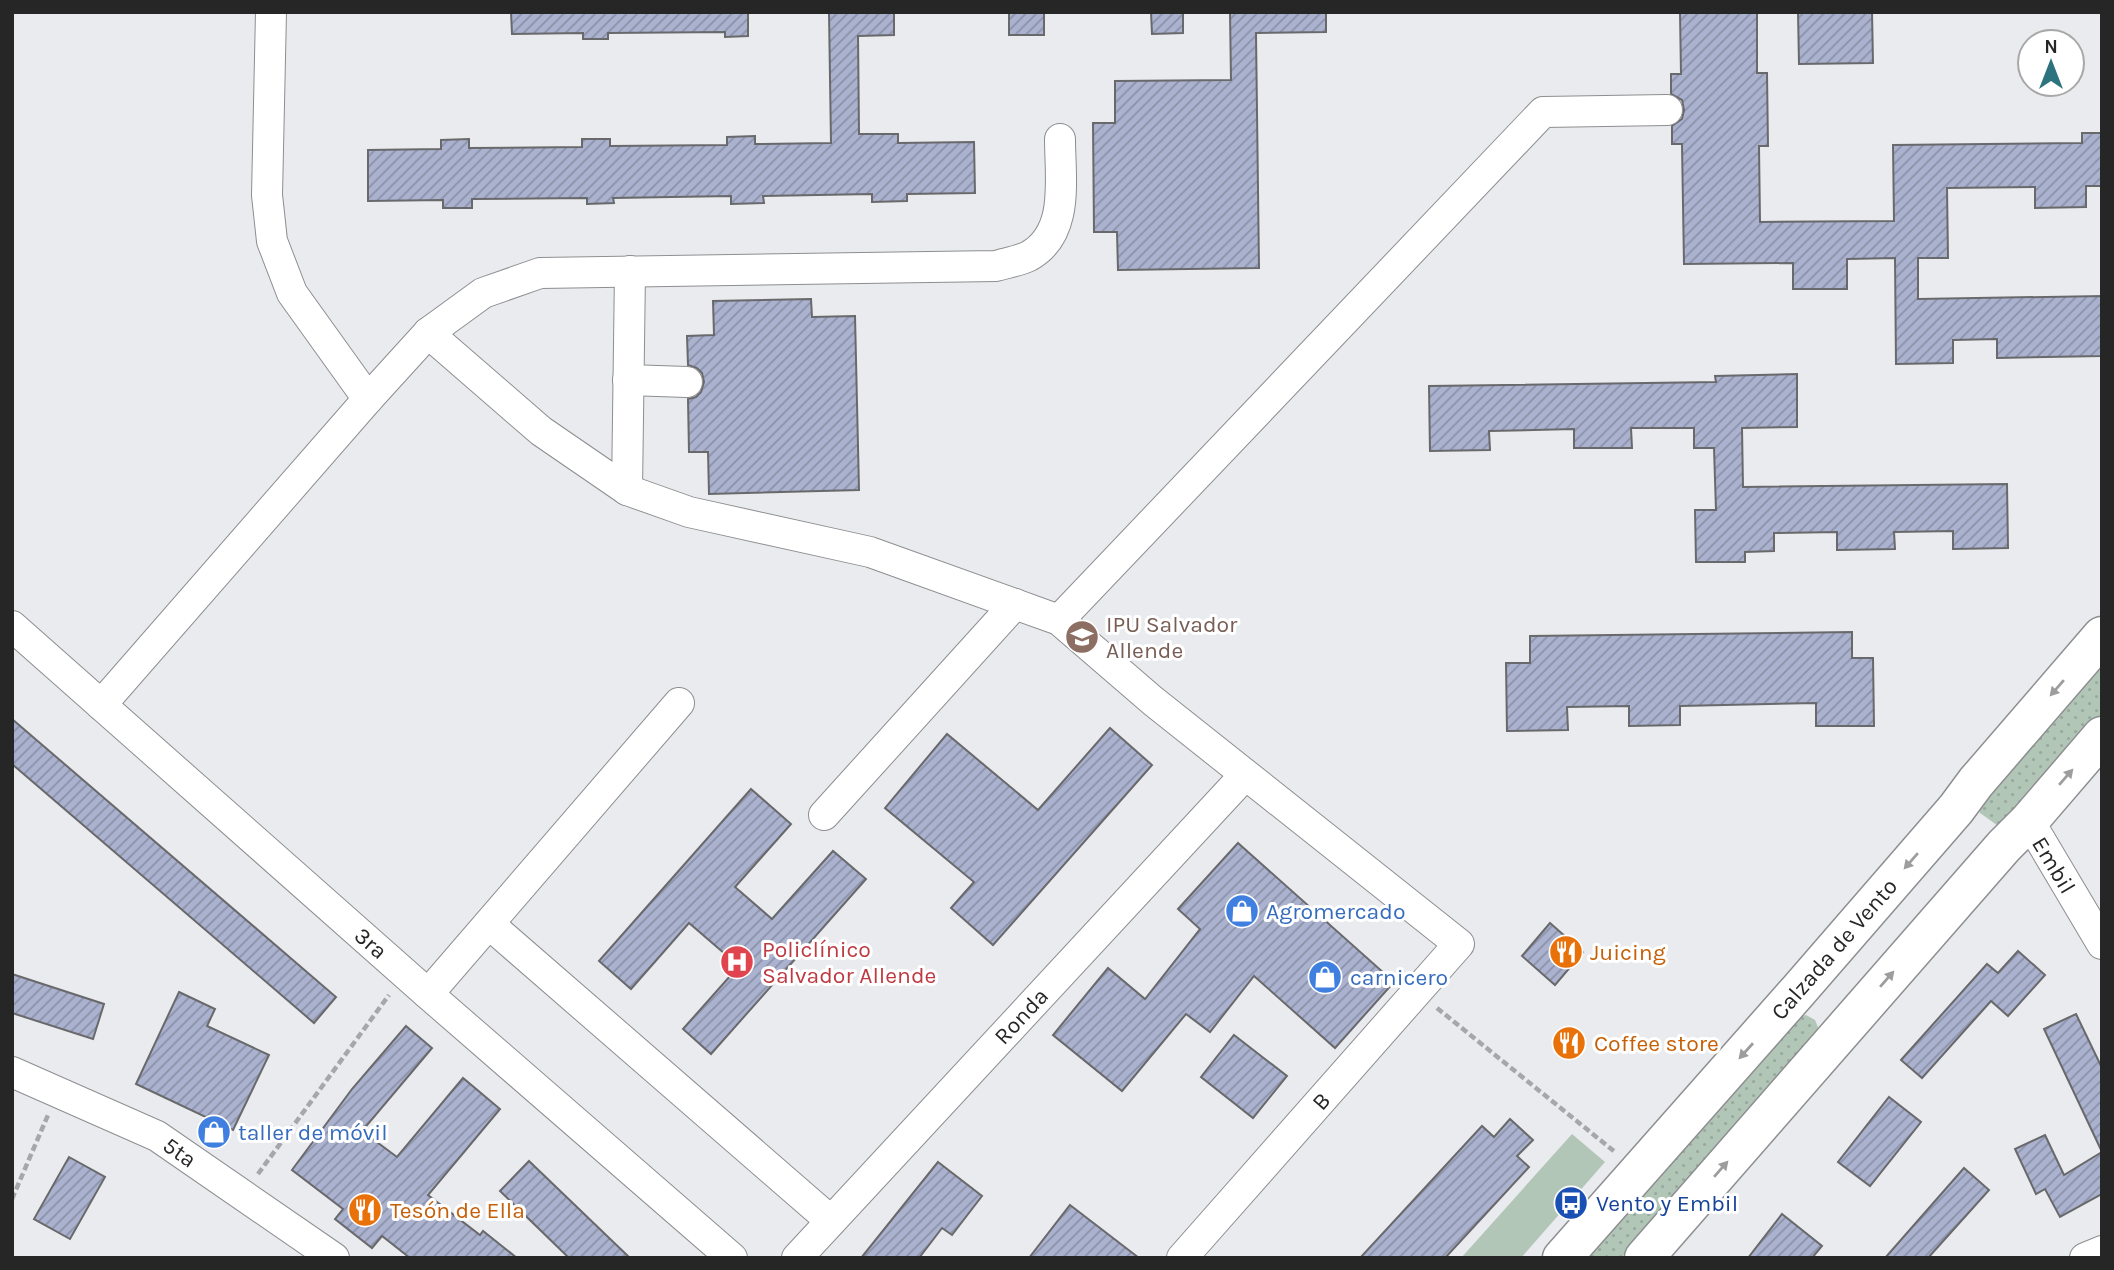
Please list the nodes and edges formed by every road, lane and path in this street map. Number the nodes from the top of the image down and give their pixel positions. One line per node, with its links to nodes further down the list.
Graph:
1 (271, 12): 8 (street)
2 (1667, 110): 11 (street)
3 (1060, 139): 4 (street)
4 (630, 271): 5 (street); 6 (street)
5 (428, 333): 8 (street); 9 (street)
6 (628, 380): 7 (street); 9 (street)
7 (687, 382)
8 (368, 399): 15 (street)
9 (627, 490): 10 (street)
10 (1015, 604): 11 (street); 19 (street)
11 (1059, 620): 17 (street)
12 (12, 626): 15 (street, 3ra)
13 (2102, 636): 18 (main road, Calzada de Vento, one-way to 18)
14 (679, 704): 21 (street)
15 (101, 705): 23 (street, 3ra)
16 (2102, 736): 20 (main road, one-way to 16)
17 (1245, 775): 25 (street, B); 33 (street, Ronda)
18 (1956, 809): 20 (main road); 24 (main road, Calzada de Vento, one-way to 24)
19 (824, 814)
20 (2016, 833): 22 (street, Embil); 27 (main road, one-way to 20)
21 (489, 924): 26 (street); 33 (street)
22 (2102, 944)
23 (404, 973): 26 (street, 3ra); 31 (path)
24 (1799, 990): 27 (main road); 30 (main road, Calzada de Vento, one-way to 30)
25 (1417, 992): 30 (path); 38 (street, B)
26 (428, 994): 36 (street, 3ra)
27 (1842, 1030): 40 (main road, one-way to 27)
28 (12, 1072): 29 (street, 5ta)
29 (58, 1092): 31 (street, 5ta); 32 (path)
30 (1639, 1171): 39 (main road, Calzada de Vento)
31 (243, 1195): 35 (street, 5ta)
32 (12, 1199)
33 (831, 1220): 37 (street, Ronda)
34 (2102, 1251): 41 (street); 42 (street)
35 (334, 1258)
36 (732, 1258)
37 (797, 1258)
38 (1182, 1258)
39 (1562, 1258)
40 (1644, 1258)
41 (2085, 1258)
42 (2100, 1258)

